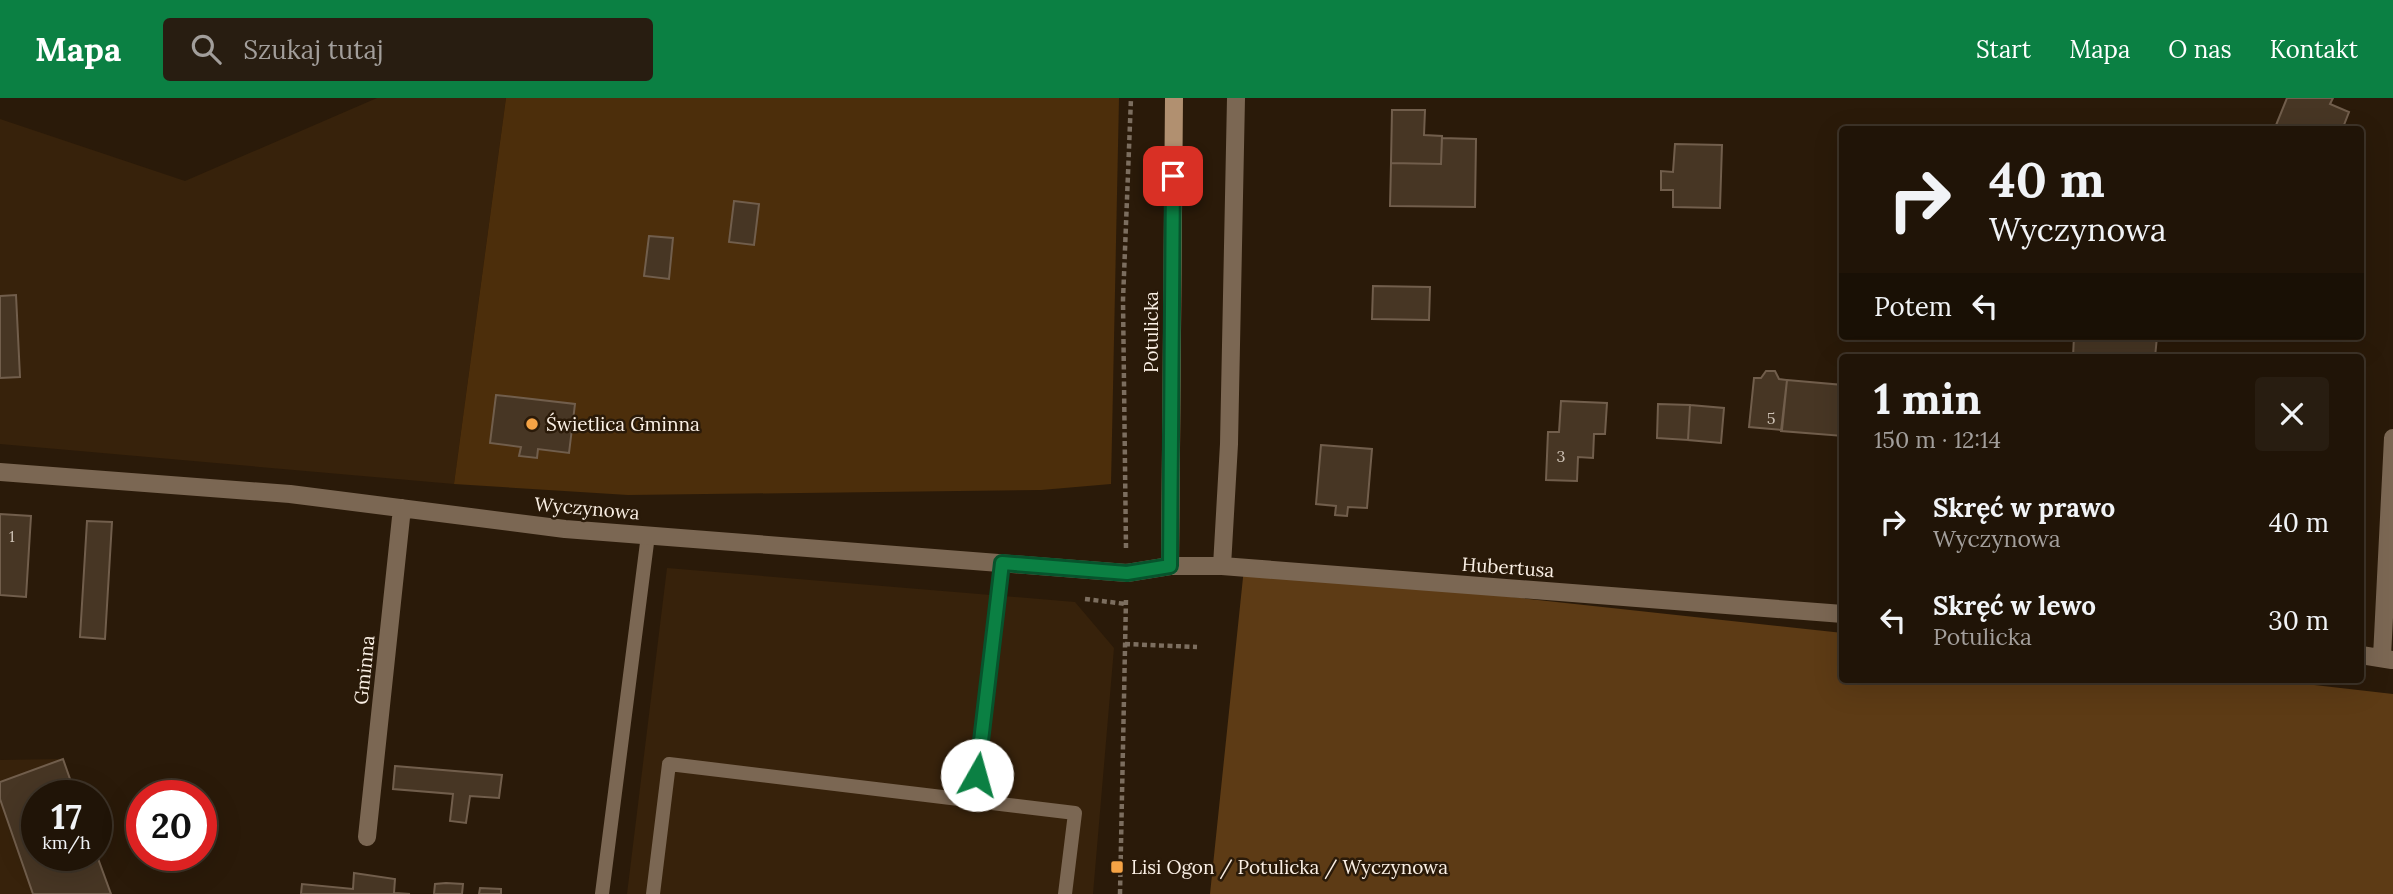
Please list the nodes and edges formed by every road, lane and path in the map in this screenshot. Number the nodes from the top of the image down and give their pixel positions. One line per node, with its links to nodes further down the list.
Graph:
1 (1131, 98): 11 (path)
2 (1174, 98): 9 (street, Potulicka)
3 (1236, 98): 10 (street)
4 (2393, 438): 16 (street)
5 (0, 472): 6 (street, Wyczynowa)
6 (402, 508): 7 (street, Wyczynowa); 18 (street, Gminna)
7 (648, 535): 8 (street, Wyczynowa); 19 (lane)
8 (1002, 563): 11 (street, Wyczynowa); 17 (lane)
9 (1170, 566): 10 (street, Hubertusa); 11 (street, Wyczynowa)
10 (1222, 566): 12 (street, Hubertusa)
11 (1127, 573): 13 (path)
12 (1839, 614)
13 (1125, 644): 14 (path); 22 (path)
14 (1197, 647)
15 (2364, 655): 16 (street)
16 (2387, 658)
17 (974, 801): 20 (lane); 21 (lane)
18 (367, 836)
19 (602, 894)
20 (653, 894)
21 (1065, 894)
22 (1120, 894)

